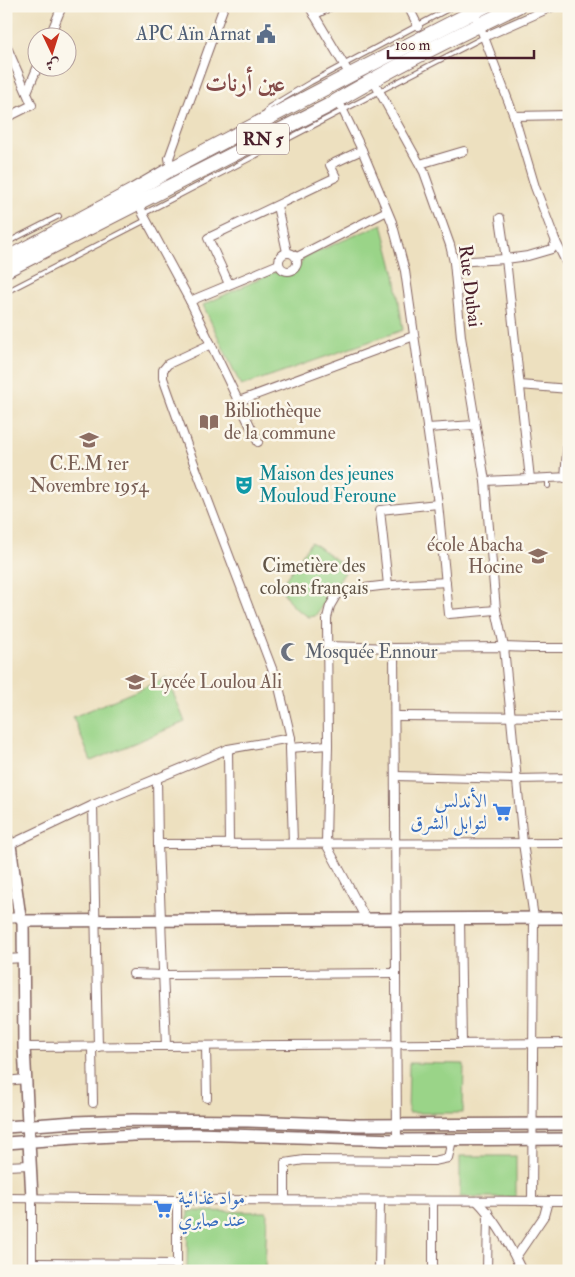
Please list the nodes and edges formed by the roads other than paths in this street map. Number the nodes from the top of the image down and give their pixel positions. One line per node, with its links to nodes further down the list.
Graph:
1 (62, 6): 12 (street)
2 (224, 6): 25 (street)
3 (309, 6): 9 (street)
4 (331, 6): 9 (street)
5 (408, 6): 11 (street)
6 (454, 6): 11 (lane)
7 (518, 6): 10 (highway, RN 5)
8 (554, 6): 10 (street)
9 (314, 15): 14 (street)
10 (477, 17): 14 (highway, RN 5); 16 (highway, RN 5); 20 (street)
11 (418, 26): 14 (lane)
12 (54, 28)
13 (6, 45): 17 (street)
14 (346, 70): 25 (highway, RN 5)
15 (33, 78): 17 (street)
16 (377, 85): 18 (highway, RN 5); 24 (street, Rue Dubai)
17 (27, 92): 21 (street)
18 (340, 105): 22 (street); 27 (highway, RN 5)
19 (569, 115): 20 (street)
20 (514, 116): 31 (street)
21 (6, 118)
22 (362, 150): 26 (street); 28 (street)
23 (464, 151): 24 (street)
24 (420, 164): 37 (street, Rue Dubai)
25 (171, 168): 27 (highway, RN 5)
26 (277, 206): 33 (street); 41 (street)
27 (140, 207): 35 (highway, RN 5); 40 (highway, RN 5); 42 (lane); 43 (street)
28 (387, 211): 34 (street); 44 (street)
29 (59, 216): 32 (lane)
30 (500, 218): 36 (street)
31 (556, 242): 36 (street); 39 (street)
32 (6, 243)
33 (286, 252): 34 (street); 38 (street)
34 (297, 257): 38 (street)
35 (6, 259)
36 (506, 259): 37 (street); 46 (street)
37 (454, 262): 50 (street, Rue Dubai)
38 (279, 264): 41 (street)
39 (569, 268)
40 (6, 270)
41 (229, 284): 43 (street)
42 (6, 292)
43 (190, 302): 45 (street)
44 (414, 336): 48 (street); 51 (street)
45 (211, 344): 48 (street); 67 (street)
46 (520, 385): 47 (street); 54 (street)
47 (569, 389)
48 (239, 401): 52 (street)
49 (569, 424): 53 (street)
50 (475, 425): 51 (street); 55 (street, Rue Dubai)
51 (427, 428): 56 (street)
52 (258, 442)
53 (567, 477): 54 (street)
54 (530, 479): 55 (street)
55 (485, 481): 59 (street, Rue Dubai)
56 (438, 504): 57 (street); 58 (street)
57 (446, 582): 58 (street); 59 (street)
58 (388, 585): 60 (street)
59 (496, 610): 61 (street, Rue Dubai)
60 (327, 646): 62 (street); 68 (street)
61 (504, 647): 62 (street); 63 (street); 65 (street, Rue Dubai)
62 (394, 648): 64 (street)
63 (569, 648)
64 (395, 716): 65 (street); 71 (street)
65 (510, 716): 66 (street); 73 (street, Rue Dubai)
66 (569, 717)
67 (291, 738): 69 (street); 70 (street)
68 (328, 745): 69 (street); 83 (street)
69 (290, 748): 78 (street)
70 (228, 749): 72 (street); 77 (street)
71 (395, 776): 73 (street); 79 (street)
72 (157, 778): 75 (street); 82 (street)
73 (517, 778): 74 (street); 80 (street, Rue Dubai)
74 (569, 778)
75 (94, 805): 76 (street); 91 (street)
76 (8, 843): 87 (street)
77 (229, 843): 78 (street); 82 (street)
78 (293, 843): 83 (street)
79 (396, 843): 80 (street); 83 (street); 89 (street)
80 (523, 843): 81 (street); 85 (street, Rue Dubai)
81 (569, 843)
82 (158, 844): 92 (street)
83 (326, 844): 88 (street)
84 (6, 918): 87 (street)
85 (534, 918): 86 (street); 90 (street); 98 (street, Rue Dubai)
86 (569, 918)
87 (21, 919): 91 (street); 93 (street)
88 (366, 919): 89 (street); 92 (street)
89 (396, 919): 90 (street); 95 (street)
90 (460, 919): 101 (street)
91 (96, 920): 92 (street); 105 (street)
92 (162, 920): 97 (street)
93 (24, 958): 94 (street); 104 (street)
94 (6, 959)
95 (396, 973): 97 (street); 100 (street)
96 (133, 974): 97 (street)
97 (164, 974): 102 (street)
98 (533, 1043): 99 (street); 101 (street); 110 (street, Rue Dubai)
99 (569, 1043)
100 (397, 1044): 101 (street); 103 (street); 112 (street)
101 (462, 1044)
102 (166, 1046): 103 (street); 105 (street)
103 (206, 1046): 108 (street)
104 (24, 1047): 105 (street); 106 (street)
105 (95, 1047): 109 (street)
106 (25, 1079): 107 (street); 113 (street)
107 (6, 1081)
108 (207, 1098)
109 (93, 1103)
110 (532, 1124): 111 (street); 112 (street); 115 (street, Rue Dubai)
111 (569, 1124)
112 (397, 1125): 113 (street); 117 (street)
113 (28, 1126): 114 (street); 119 (street)
114 (6, 1127)
115 (532, 1139): 116 (street); 118 (street); 130 (street, Rue Dubai)
116 (569, 1139)
117 (397, 1140): 118 (street); 119 (street)
118 (452, 1140): 126 (street)
119 (28, 1142): 120 (street); 121 (street)
120 (6, 1143)
121 (30, 1165): 122 (street); 124 (street)
122 (6, 1166)
123 (6, 1198): 124 (street)
124 (32, 1198): 125 (street); 135 (street)
125 (177, 1200): 126 (street); 136 (street)
126 (285, 1200): 127 (street)
127 (380, 1200): 128 (street); 137 (street)
128 (433, 1201): 129 (street); 138 (street)
129 (476, 1201): 130 (street); 133 (street)
130 (532, 1201): 131 (street)
131 (548, 1201): 132 (street); 134 (street)
132 (569, 1201)
133 (488, 1212): 134 (street); 139 (street)
134 (516, 1257): 140 (street)
135 (32, 1267): 136 (street)
136 (177, 1268)
137 (379, 1271)
138 (433, 1271)
139 (487, 1271)
140 (522, 1271)

